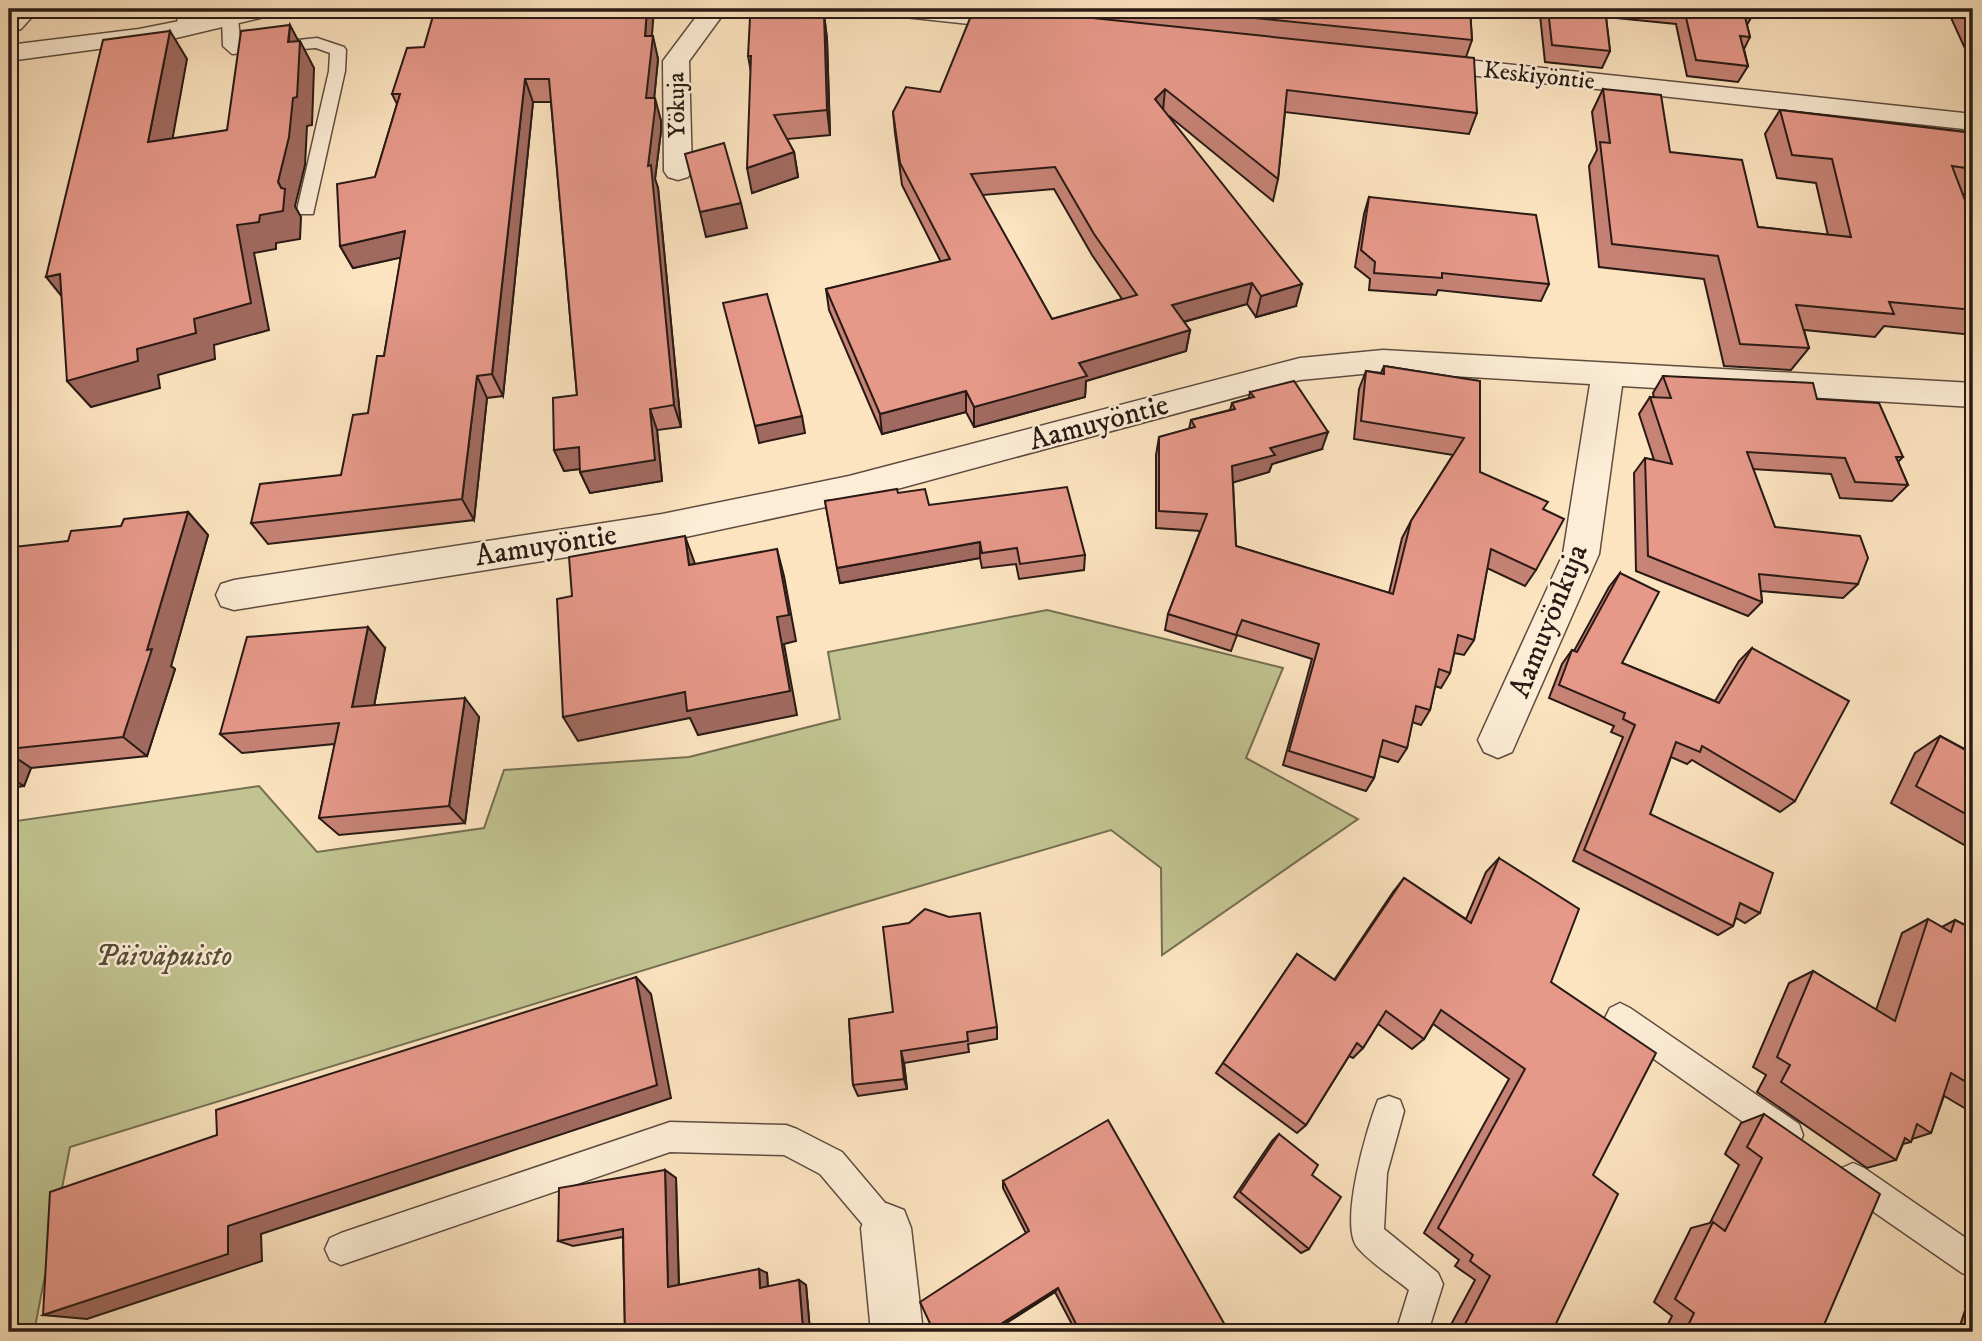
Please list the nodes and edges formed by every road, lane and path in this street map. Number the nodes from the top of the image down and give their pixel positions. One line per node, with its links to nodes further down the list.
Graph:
1 (31, 9): 8 (lane)
2 (268, 9): 6 (street)
3 (715, 9): 12 (street, Yökuja)
4 (895, 9): 7 (street)
5 (185, 19): 6 (street); 9 (street)
6 (230, 20): 13 (lane)
7 (1052, 25)
8 (9, 27)
9 (9, 53)
10 (1391, 60): 11 (street, Keskiyöntie)
11 (1973, 122)
12 (678, 171)
13 (306, 209)
14 (1608, 374): 15 (street, Aamuyöntie); 16 (street, Aamuyöntie); 17 (street, Aamuyönkuja)
15 (1973, 395)
16 (234, 596)
17 (1498, 740)
18 (1620, 1018): 22 (lane)
19 (1389, 1111): 24 (lane)
20 (887, 1227): 21 (lane); 23 (street)
21 (341, 1249)
22 (1973, 1262)
23 (897, 1332)
24 (1412, 1332)

